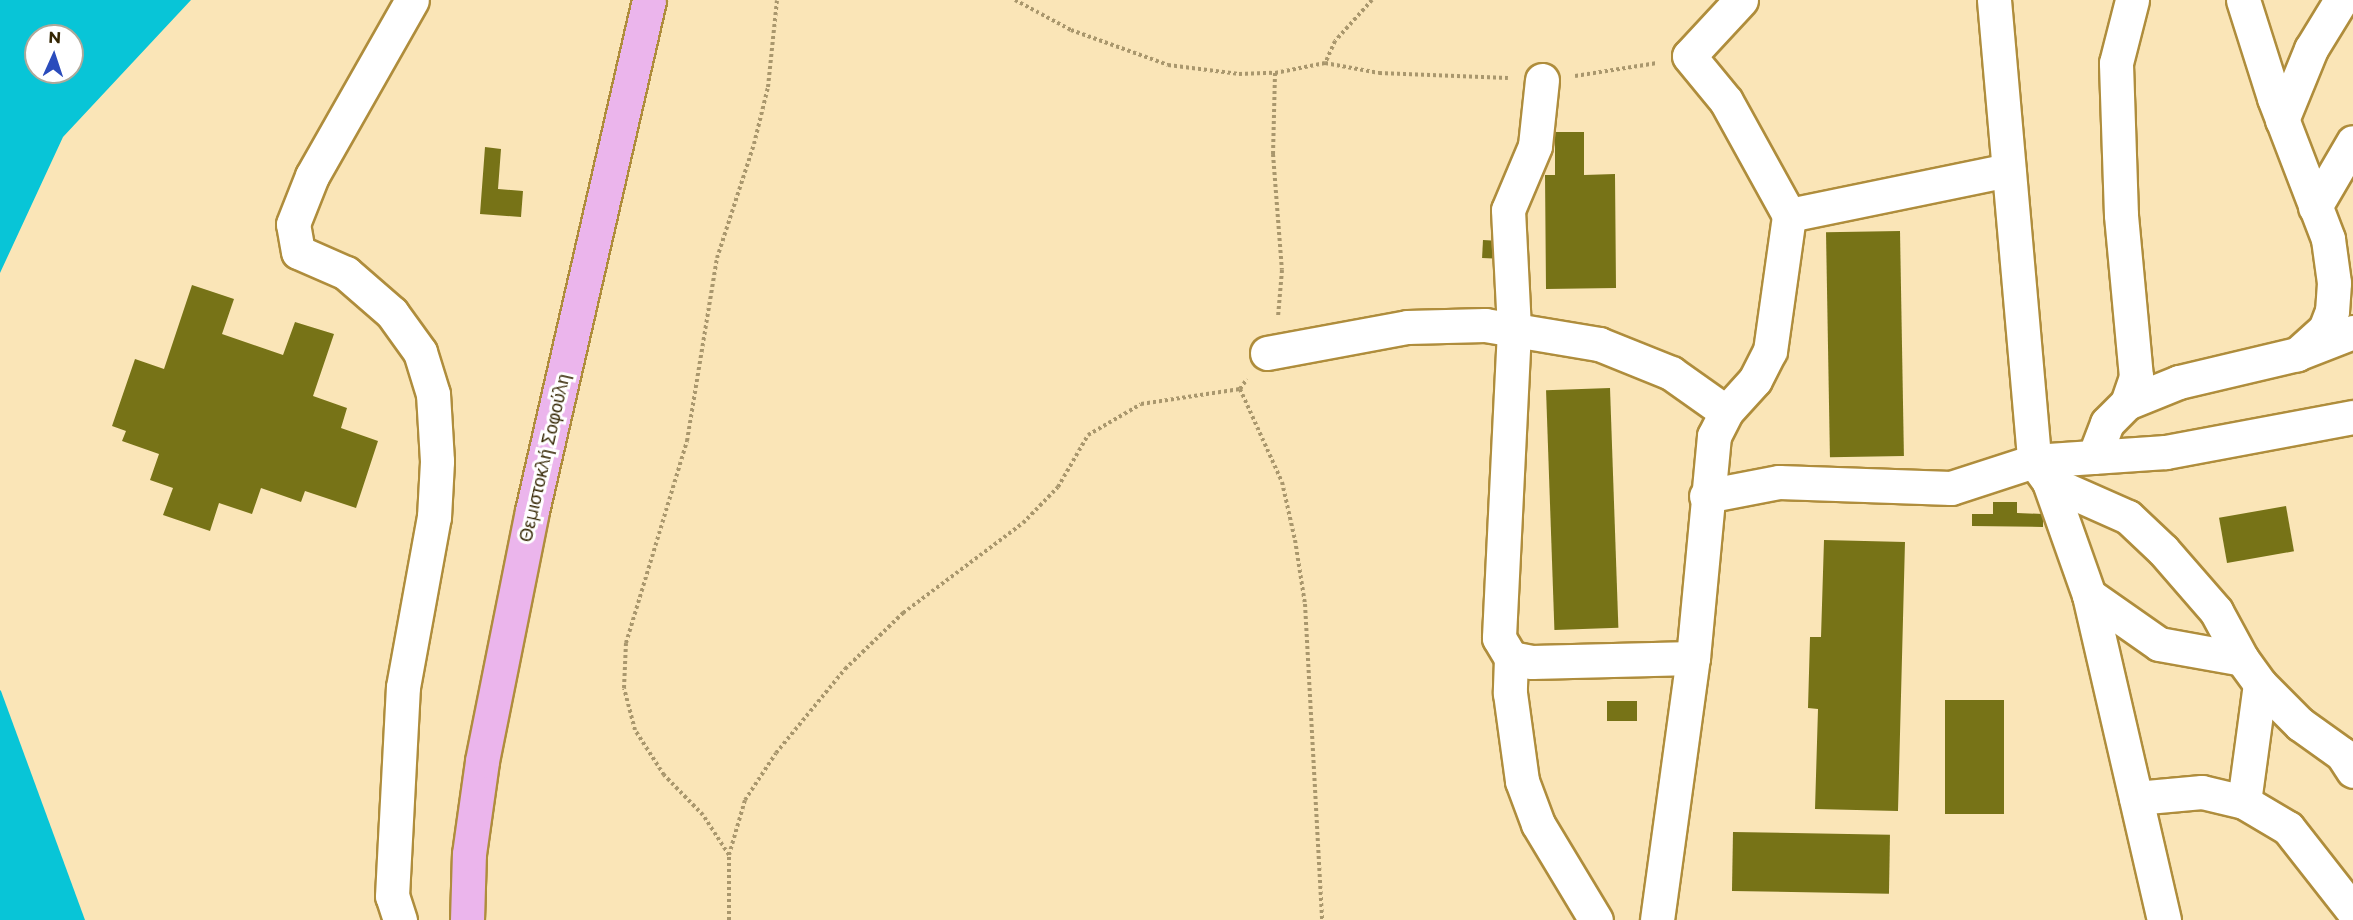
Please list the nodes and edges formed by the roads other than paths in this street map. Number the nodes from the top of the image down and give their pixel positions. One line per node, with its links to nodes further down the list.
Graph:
1 (412, 0): 32 (street)
2 (649, 0): 33 (main road, Θεμιστοκλή Σοφούλη)
3 (1742, 0): 13 (street)
4 (1994, 0): 11 (street)
5 (2132, 0): 18 (street)
6 (2243, 0): 9 (street)
7 (2341, 0): 9 (street)
8 (1542, 80): 14 (street)
9 (2282, 120): 12 (street)
10 (2353, 142): 12 (street)
11 (2008, 170): 13 (street); 22 (street)
12 (2315, 207): 17 (street)
13 (1788, 215): 19 (street)
14 (1514, 330): 16 (street); 19 (street); 25 (street)
15 (2353, 332): 17 (street)
16 (1267, 353)
17 (2297, 354): 18 (street)
18 (2127, 403): 21 (street)
19 (1726, 412): 23 (street)
20 (2353, 417): 21 (street)
21 (2094, 457): 22 (street)
22 (2042, 472): 23 (street); 24 (street); 27 (street)
23 (1706, 496): 26 (street)
24 (2089, 595): 27 (street); 29 (street)
25 (1511, 658): 26 (street); 34 (street)
26 (1693, 658): 35 (street)
27 (2251, 671): 28 (street); 30 (street)
28 (2353, 771)
29 (2136, 798): 30 (street); 36 (street)
30 (2244, 802): 31 (street)
31 (2353, 911)
32 (400, 920)
33 (467, 920)
34 (1596, 920)
35 (1657, 920)
36 (2164, 920)

